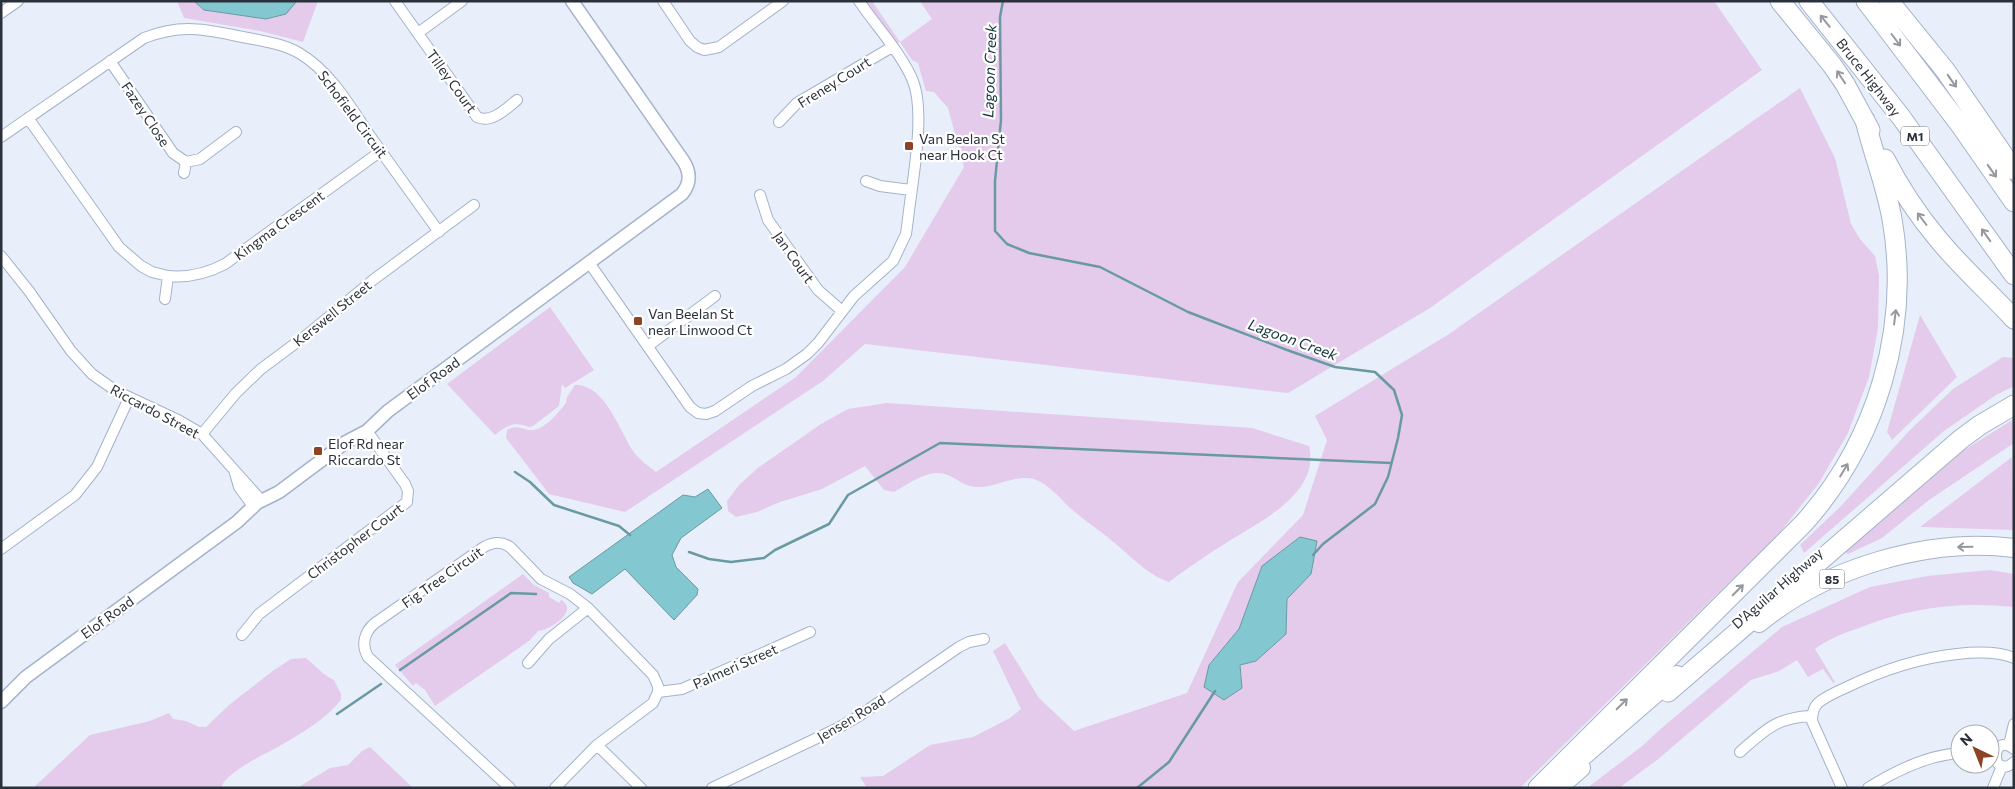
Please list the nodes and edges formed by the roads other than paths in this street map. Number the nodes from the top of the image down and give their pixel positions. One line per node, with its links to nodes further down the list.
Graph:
1 (18, 1): 12 (street)
2 (395, 1): 13 (street)
3 (462, 1): 13 (street)
4 (572, 1): 31 (street, Elof Road)
5 (663, 1): 6 (street)
6 (783, 1)
7 (859, 1): 14 (street)
8 (1780, 1): 18 (highway, one-way to 8)
9 (1809, 1): 32 (highway, Bruce Highway / M1, one-way to 9)
10 (1866, 1): 27 (highway, one-way to 27)
11 (1889, 1): 23 (highway, one-way to 23)
12 (1, 13)
13 (418, 33): 16 (street, Tilley Court)
14 (892, 47): 19 (street, Freney Court); 25 (street)
15 (110, 61): 17 (street, Schofield Circuit); 20 (street, Fazey Close); 22 (street, Schofield Circuit)
16 (517, 100)
17 (28, 118): 21 (street, Schofield Circuit); 33 (street, Kingma Crescent)
18 (1865, 120): 37 (highway, one-way to 18); 68 (highway, one-way to 18)
19 (779, 122)
20 (236, 132)
21 (1, 137)
22 (381, 151): 29 (street, Schofield Circuit); 33 (street, Kingma Crescent)
23 (2013, 168)
24 (866, 182): 25 (street)
25 (911, 190): 36 (street)
26 (760, 195): 36 (street, Jan Court)
27 (2014, 202)
28 (474, 206): 29 (street, Kerswell Street)
29 (439, 232): 43 (street, Kerswell Street)
30 (1, 256): 40 (street, Riccardo Street)
31 (590, 264): 38 (street); 42 (street, Elof Road)
32 (2014, 275)
33 (168, 276): 35 (street)
34 (715, 296): 38 (street)
35 (165, 299)
36 (842, 311): 38 (street)
37 (2014, 319)
38 (648, 346)
39 (2014, 396): 69 (highway, D'Aguilar Highway / 85)
40 (129, 398): 43 (street, Riccardo Street); 46 (street)
41 (2014, 405): 54 (highway)
42 (367, 432): 44 (street, Elof Road); 49 (street, Christopher Court)
43 (202, 434): 44 (street, Riccardo Street)
44 (257, 503): 55 (street, Elof Road)
45 (2014, 548): 54 (highway, D'Aguilar Highway / 85, one-way to 54)
46 (1, 549)
47 (588, 608): 52 (street); 53 (street, Fig Tree Circuit); 65 (street, Fig Tree Circuit)
48 (810, 632): 53 (street, Palmeri Street)
49 (242, 635)
50 (984, 639): 64 (street, Jensen Road)
51 (2014, 658): 56 (street)
52 (528, 663)
53 (658, 692): 58 (street)
54 (1668, 692): 70 (highway, D'Aguilar Highway / 85)
55 (1, 702)
56 (1812, 716): 60 (street); 71 (street)
57 (2014, 724): 59 (street)
58 (597, 745): 66 (street); 67 (street)
59 (2011, 747)
60 (1740, 752)
61 (1950, 755): 72 (street)
62 (2014, 762): 63 (street)
63 (2002, 766): 73 (street)
64 (716, 787)
65 (510, 788)
66 (556, 788)
67 (641, 788)
68 (1538, 788)
69 (1546, 788)
70 (1558, 788)
71 (1842, 788)
72 (1868, 788)
73 (1993, 788)

